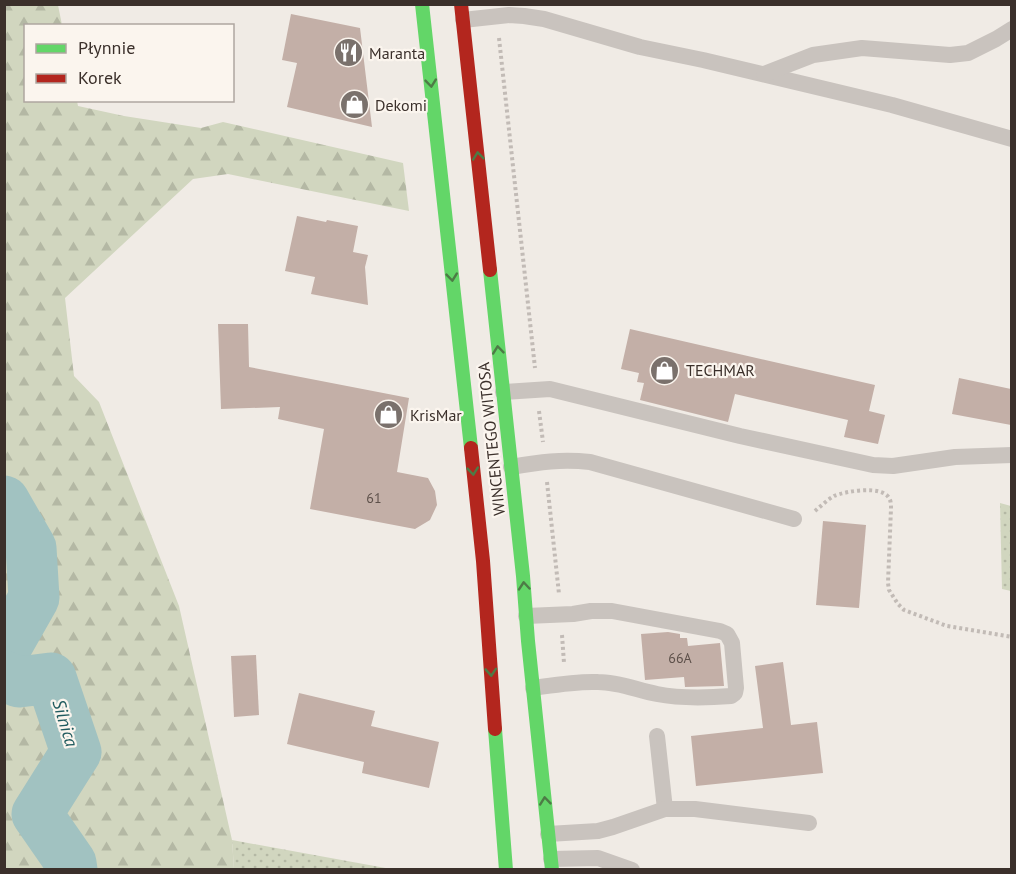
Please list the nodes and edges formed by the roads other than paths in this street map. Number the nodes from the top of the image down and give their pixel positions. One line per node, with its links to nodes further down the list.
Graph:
1 (422, 4): 17 (main road, WINCENTEGO WITOSA, one-way to 17)
2 (462, 12): 4 (lane); 6 (main road, WINCENTEGO WITOSA, one-way to 2)
3 (1011, 29): 4 (lane)
4 (764, 74): 5 (lane)
5 (1011, 139)
6 (503, 392): 7 (lane); 8 (main road, WINCENTEGO WITOSA)
7 (1011, 455)
8 (511, 467): 9 (lane); 10 (main road, WINCENTEGO WITOSA, one-way to 8)
9 (794, 519)
10 (526, 616): 11 (main road, WINCENTEGO WITOSA); 11 (lane)
11 (533, 688): 15 (main road, WINCENTEGO WITOSA, one-way to 11)
12 (657, 736): 13 (lane)
13 (665, 808): 14 (lane); 15 (lane)
14 (808, 823)
15 (548, 834): 16 (main road, WINCENTEGO WITOSA)
16 (552, 864): 18 (lane)
17 (506, 870)
18 (632, 870)

